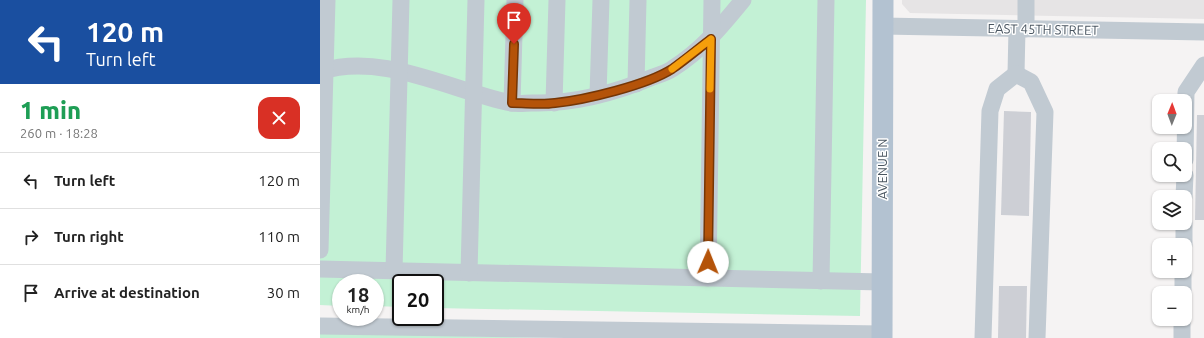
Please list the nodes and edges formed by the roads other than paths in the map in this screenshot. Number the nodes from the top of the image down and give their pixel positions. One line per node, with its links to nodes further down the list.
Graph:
1 (327, 0): 18 (street)
2 (401, 0): 19 (street)
3 (476, 0): 22 (street)
4 (515, 0): 24 (street)
5 (557, 0): 25 (street)
6 (601, 0): 23 (street)
7 (638, 0): 21 (street)
8 (712, 0): 16 (street)
9 (743, 0): 16 (street)
10 (826, 0): 32 (street)
11 (883, 0): 13 (main road, AVENUE N)
12 (1026, 0): 14 (street)
13 (882, 26): 14 (street, EAST 45TH STREET); 33 (main road, AVENUE N)
14 (1021, 29): 15 (street, EAST 45TH STREET); 20 (street)
15 (1204, 32)
16 (711, 39): 21 (street); 31 (street)
17 (1204, 65): 26 (street)
18 (322, 71): 19 (street); 27 (street)
19 (400, 71): 22 (street); 29 (street)
20 (1016, 74): 37 (street); 38 (street)
21 (636, 84): 23 (street)
22 (474, 91): 24 (street); 30 (street)
23 (598, 95): 25 (street)
24 (512, 103): 25 (street)
25 (554, 103)
26 (1185, 142)
27 (320, 250)
28 (320, 269): 29 (street)
29 (394, 271): 30 (street)
30 (469, 273): 31 (street)
31 (708, 278): 32 (street)
32 (821, 281): 33 (street)
33 (882, 282): 36 (main road, AVENUE N)
34 (320, 326): 36 (street)
35 (1182, 326): 39 (street)
36 (882, 336)
37 (984, 338)
38 (1037, 338)
39 (1182, 338)

